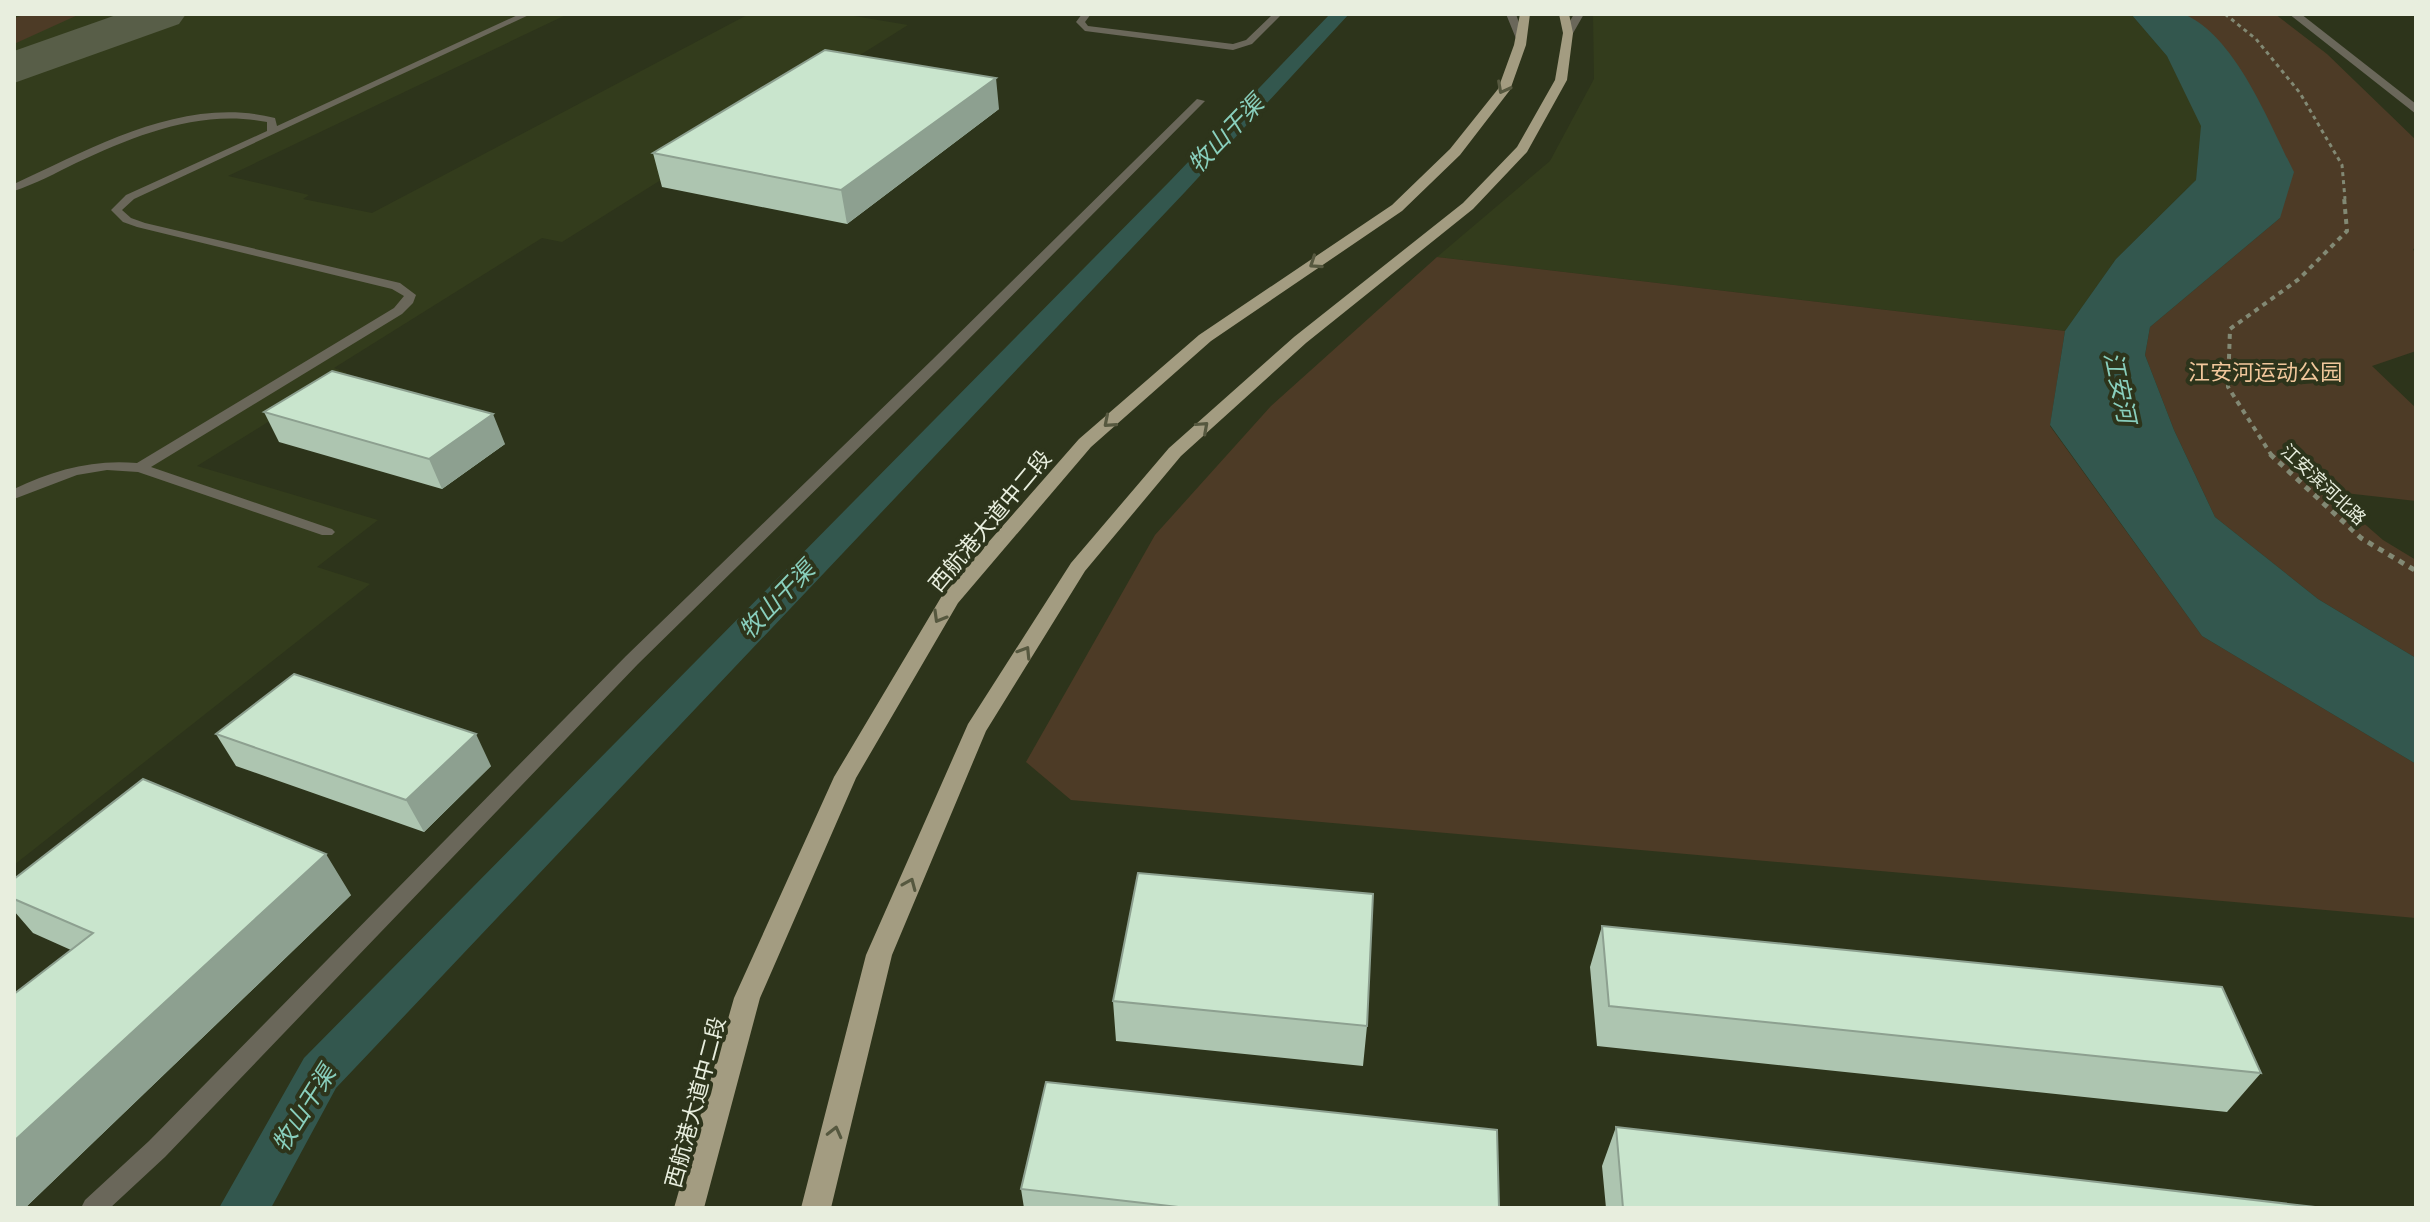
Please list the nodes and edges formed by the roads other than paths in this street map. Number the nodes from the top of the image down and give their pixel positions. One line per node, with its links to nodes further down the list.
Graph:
1 (527, 14): 12 (lane)
2 (1087, 14): 3 (lane)
3 (1278, 14)
4 (1511, 14): 9 (street)
5 (1525, 14): 9 (main road, 西航港大道中二段)
6 (1579, 14): 8 (street)
7 (2294, 14): 11 (street)
8 (1566, 24): 19 (main road, one-way to 8)
9 (1521, 39): 18 (main road, 西航港大道中二段, one-way to 18)
10 (1200, 101): 17 (lane)
11 (2416, 110)
12 (272, 132): 13 (lane); 14 (lane)
13 (14, 188)
14 (140, 468): 15 (lane); 16 (lane)
15 (14, 495)
16 (327, 532)
17 (93, 1208)
18 (689, 1208)
19 (816, 1208)

